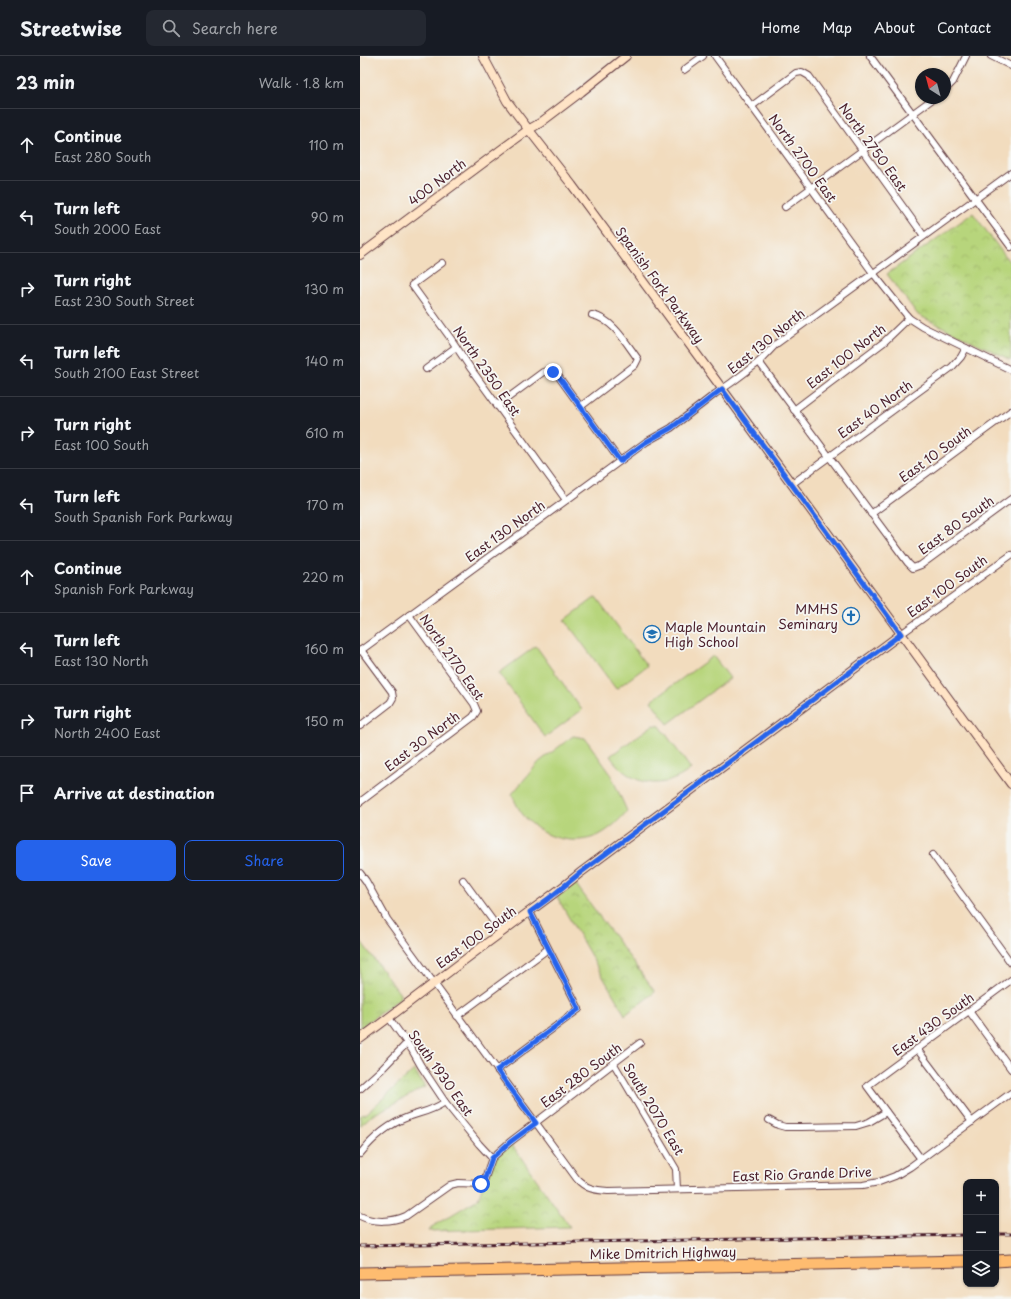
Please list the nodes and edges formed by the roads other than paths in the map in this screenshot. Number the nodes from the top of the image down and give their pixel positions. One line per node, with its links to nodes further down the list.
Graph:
1 (483, 56): 15 (street, Spanish Fork Parkway)
2 (618, 56): 15 (street, 400 North)
3 (626, 56): 15 (street, 400 North)
4 (703, 56): 10 (street)
5 (715, 56): 13 (street, North 2700 East)
6 (870, 56): 14 (street)
7 (966, 56): 11 (street)
8 (991, 56): 9 (street)
9 (1011, 66)
10 (684, 70)
11 (951, 84)
12 (925, 104): 14 (street)
13 (752, 106): 16 (street, North 2750 East); 18 (street, North 2700 East)
14 (912, 113): 16 (street); 19 (street)
15 (528, 130): 23 (street, 400 North); 33 (street, Spanish Fork Parkway)
16 (862, 151): 18 (street); 21 (street, North 2750 East)
17 (1011, 173): 19 (street, East 130 North)
18 (811, 188): 20 (street); 25 (street, North 2700 East)
19 (976, 199): 21 (street, East 130 North); 22 (street)
20 (785, 207)
21 (924, 236): 25 (street, East 130 North)
22 (1011, 247)
23 (360, 255)
24 (442, 263): 28 (street, North 2350 East)
25 (873, 273): 27 (street, North 2700 East); 30 (street, East 130 North)
26 (592, 315): 35 (street)
27 (909, 318): 29 (street, North 2700 East); 36 (street, East 100 North)
28 (456, 347): 31 (street); 34 (street, North 2350 East)
29 (966, 348): 32 (street, North 2700 East); 38 (street, East 40 North)
30 (759, 362): 33 (street, East 130 North); 36 (street)
31 (426, 369)
32 (1011, 370)
33 (722, 389): 39 (street, East 130 North); 40 (street, Spanish Fork Parkway)
34 (497, 406): 35 (street); 42 (street, North 2350 East)
35 (580, 407): 39 (street)
36 (794, 410): 38 (street)
37 (1011, 411): 43 (street, East 10 South)
38 (829, 457): 40 (street, East 40 North); 43 (street)
39 (620, 461): 42 (street, East 130 North)
40 (792, 484): 46 (street, Spanish Fork Parkway)
41 (1011, 499): 43 (street, East 80 South)
42 (566, 500): 45 (street, East 130 North)
43 (871, 514)
44 (1011, 555): 46 (street, East 100 South)
45 (409, 615): 47 (street, East 130 North); 48 (street, North 2170 East)
46 (901, 634): 50 (street, Spanish Fork Parkway); 55 (street, East 100 South)
47 (361, 651): 49 (street)
48 (477, 711): 51 (street, East 30 North)
49 (360, 726)
50 (1011, 784)
51 (360, 802)
52 (932, 855): 58 (street)
53 (360, 873): 60 (street)
54 (463, 880): 56 (street)
55 (530, 912): 56 (street, East 100 South); 57 (street)
56 (501, 932): 60 (street, East 100 South)
57 (548, 949): 62 (street); 70 (street)
58 (1011, 963)
59 (1011, 980): 61 (street, East 430 South)
60 (433, 983): 62 (street); 63 (street, East 100 South)
61 (969, 1011): 67 (street, East 430 South); 69 (street)
62 (458, 1016): 70 (street)
63 (389, 1018): 64 (street, East 100 South); 65 (street, South 1930 East)
64 (360, 1039)
65 (407, 1042): 71 (street); 73 (street, South 1930 East)
66 (640, 1043): 68 (street, East 280 South)
67 (917, 1049): 74 (street, East 430 South); 76 (street)
68 (614, 1064): 77 (street, East 280 South); 81 (street, South 2070 East)
69 (1011, 1069)
70 (497, 1070): 77 (street)
71 (360, 1089)
72 (1011, 1093): 76 (street, East Rio Grande Drive)
73 (445, 1102): 78 (street); 79 (street, South 1930 East)
74 (886, 1112): 75 (street); 80 (street)
75 (769, 1120)
76 (972, 1122): 80 (street, East Rio Grande Drive)
77 (536, 1123): 79 (street, East 280 South); 81 (street, East Rio Grande Drive)
78 (360, 1154)
79 (492, 1158): 82 (street, East 280 South)
80 (921, 1159): 81 (street, East Rio Grande Drive)
81 (677, 1189)
82 (360, 1216)
83 (1011, 1260): 85 (highway)
84 (963, 1261): 86 (highway, Mike Dmitrich Highway)
85 (999, 1261)
86 (360, 1273)

